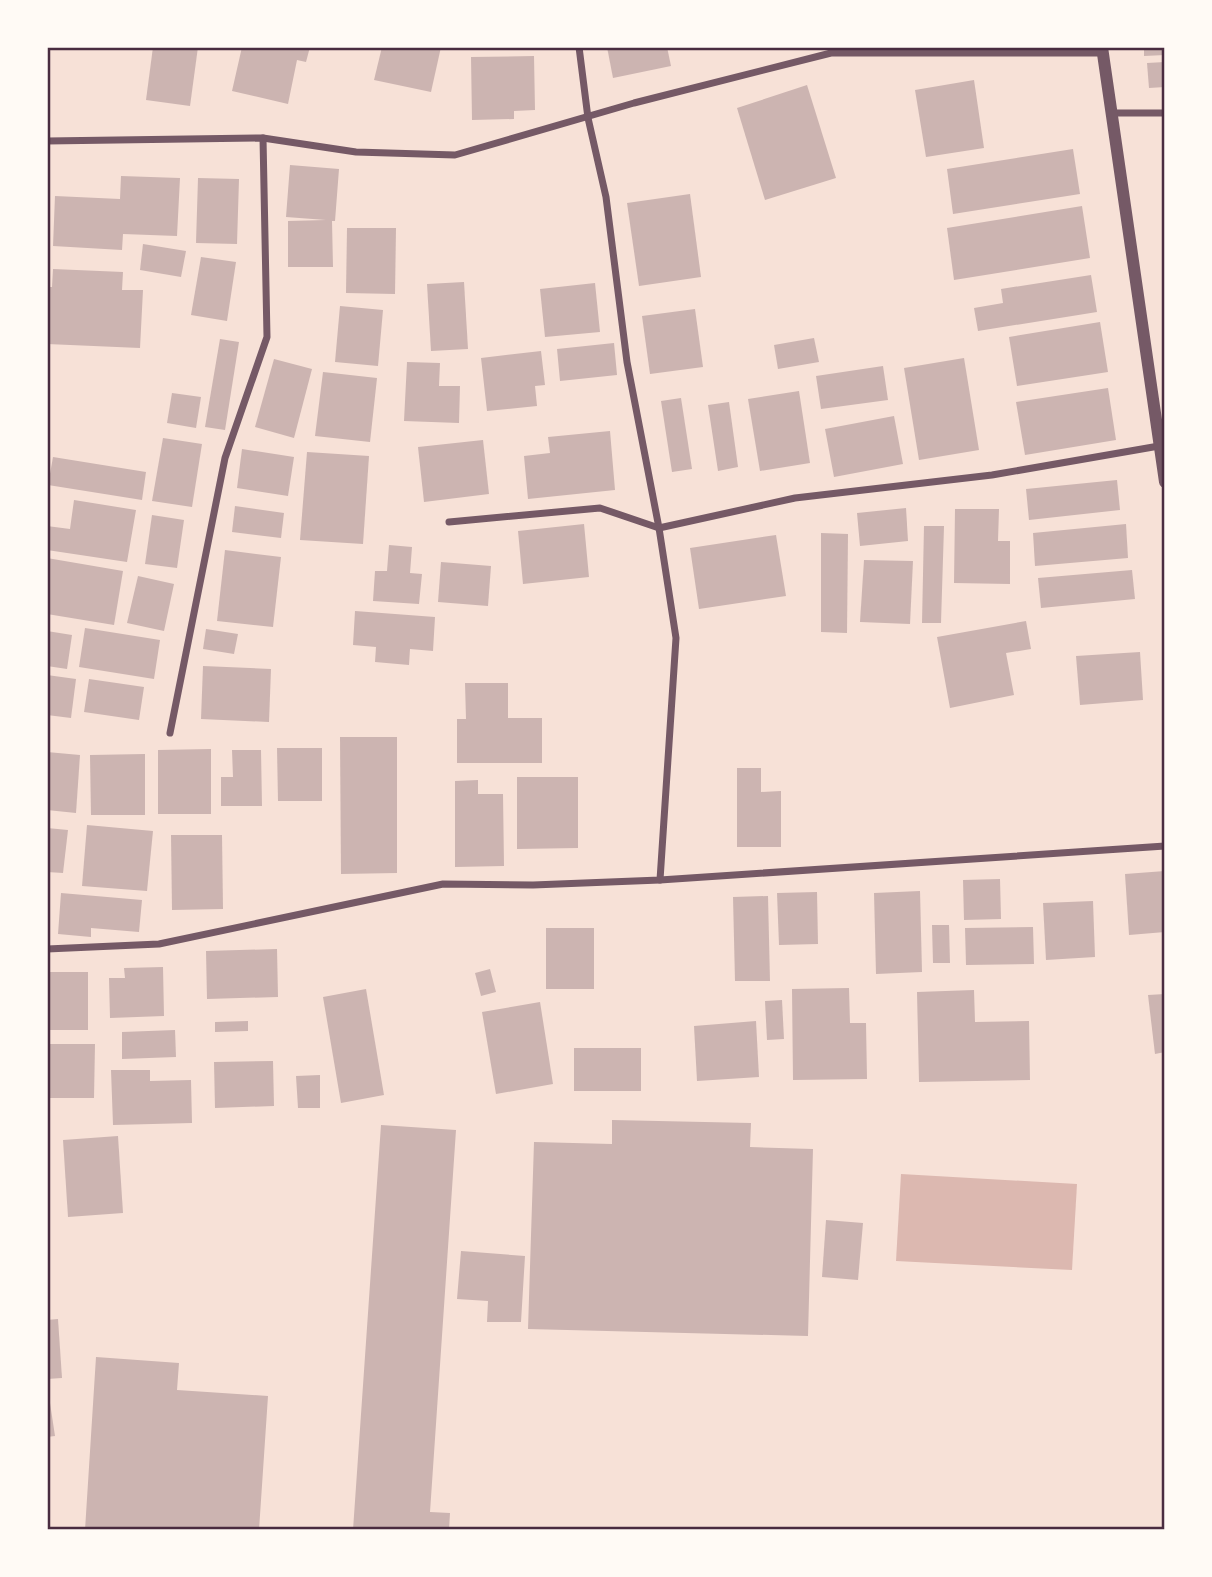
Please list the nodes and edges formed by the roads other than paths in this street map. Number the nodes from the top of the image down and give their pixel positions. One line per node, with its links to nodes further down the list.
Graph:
1 (579, 47): 5 (street)
2 (1103, 50): 3 (street); 5 (street)
3 (1110, 113): 4 (street); 8 (street)
4 (1165, 113)
5 (588, 118): 6 (street); 11 (street)
6 (263, 138): 7 (street); 12 (street)
7 (47, 141)
8 (1159, 446): 9 (street); 11 (street)
9 (1165, 482)
10 (449, 522): 11 (street)
11 (659, 528): 14 (street)
12 (170, 733)
13 (1165, 846): 14 (street)
14 (660, 880): 15 (street)
15 (47, 949)

